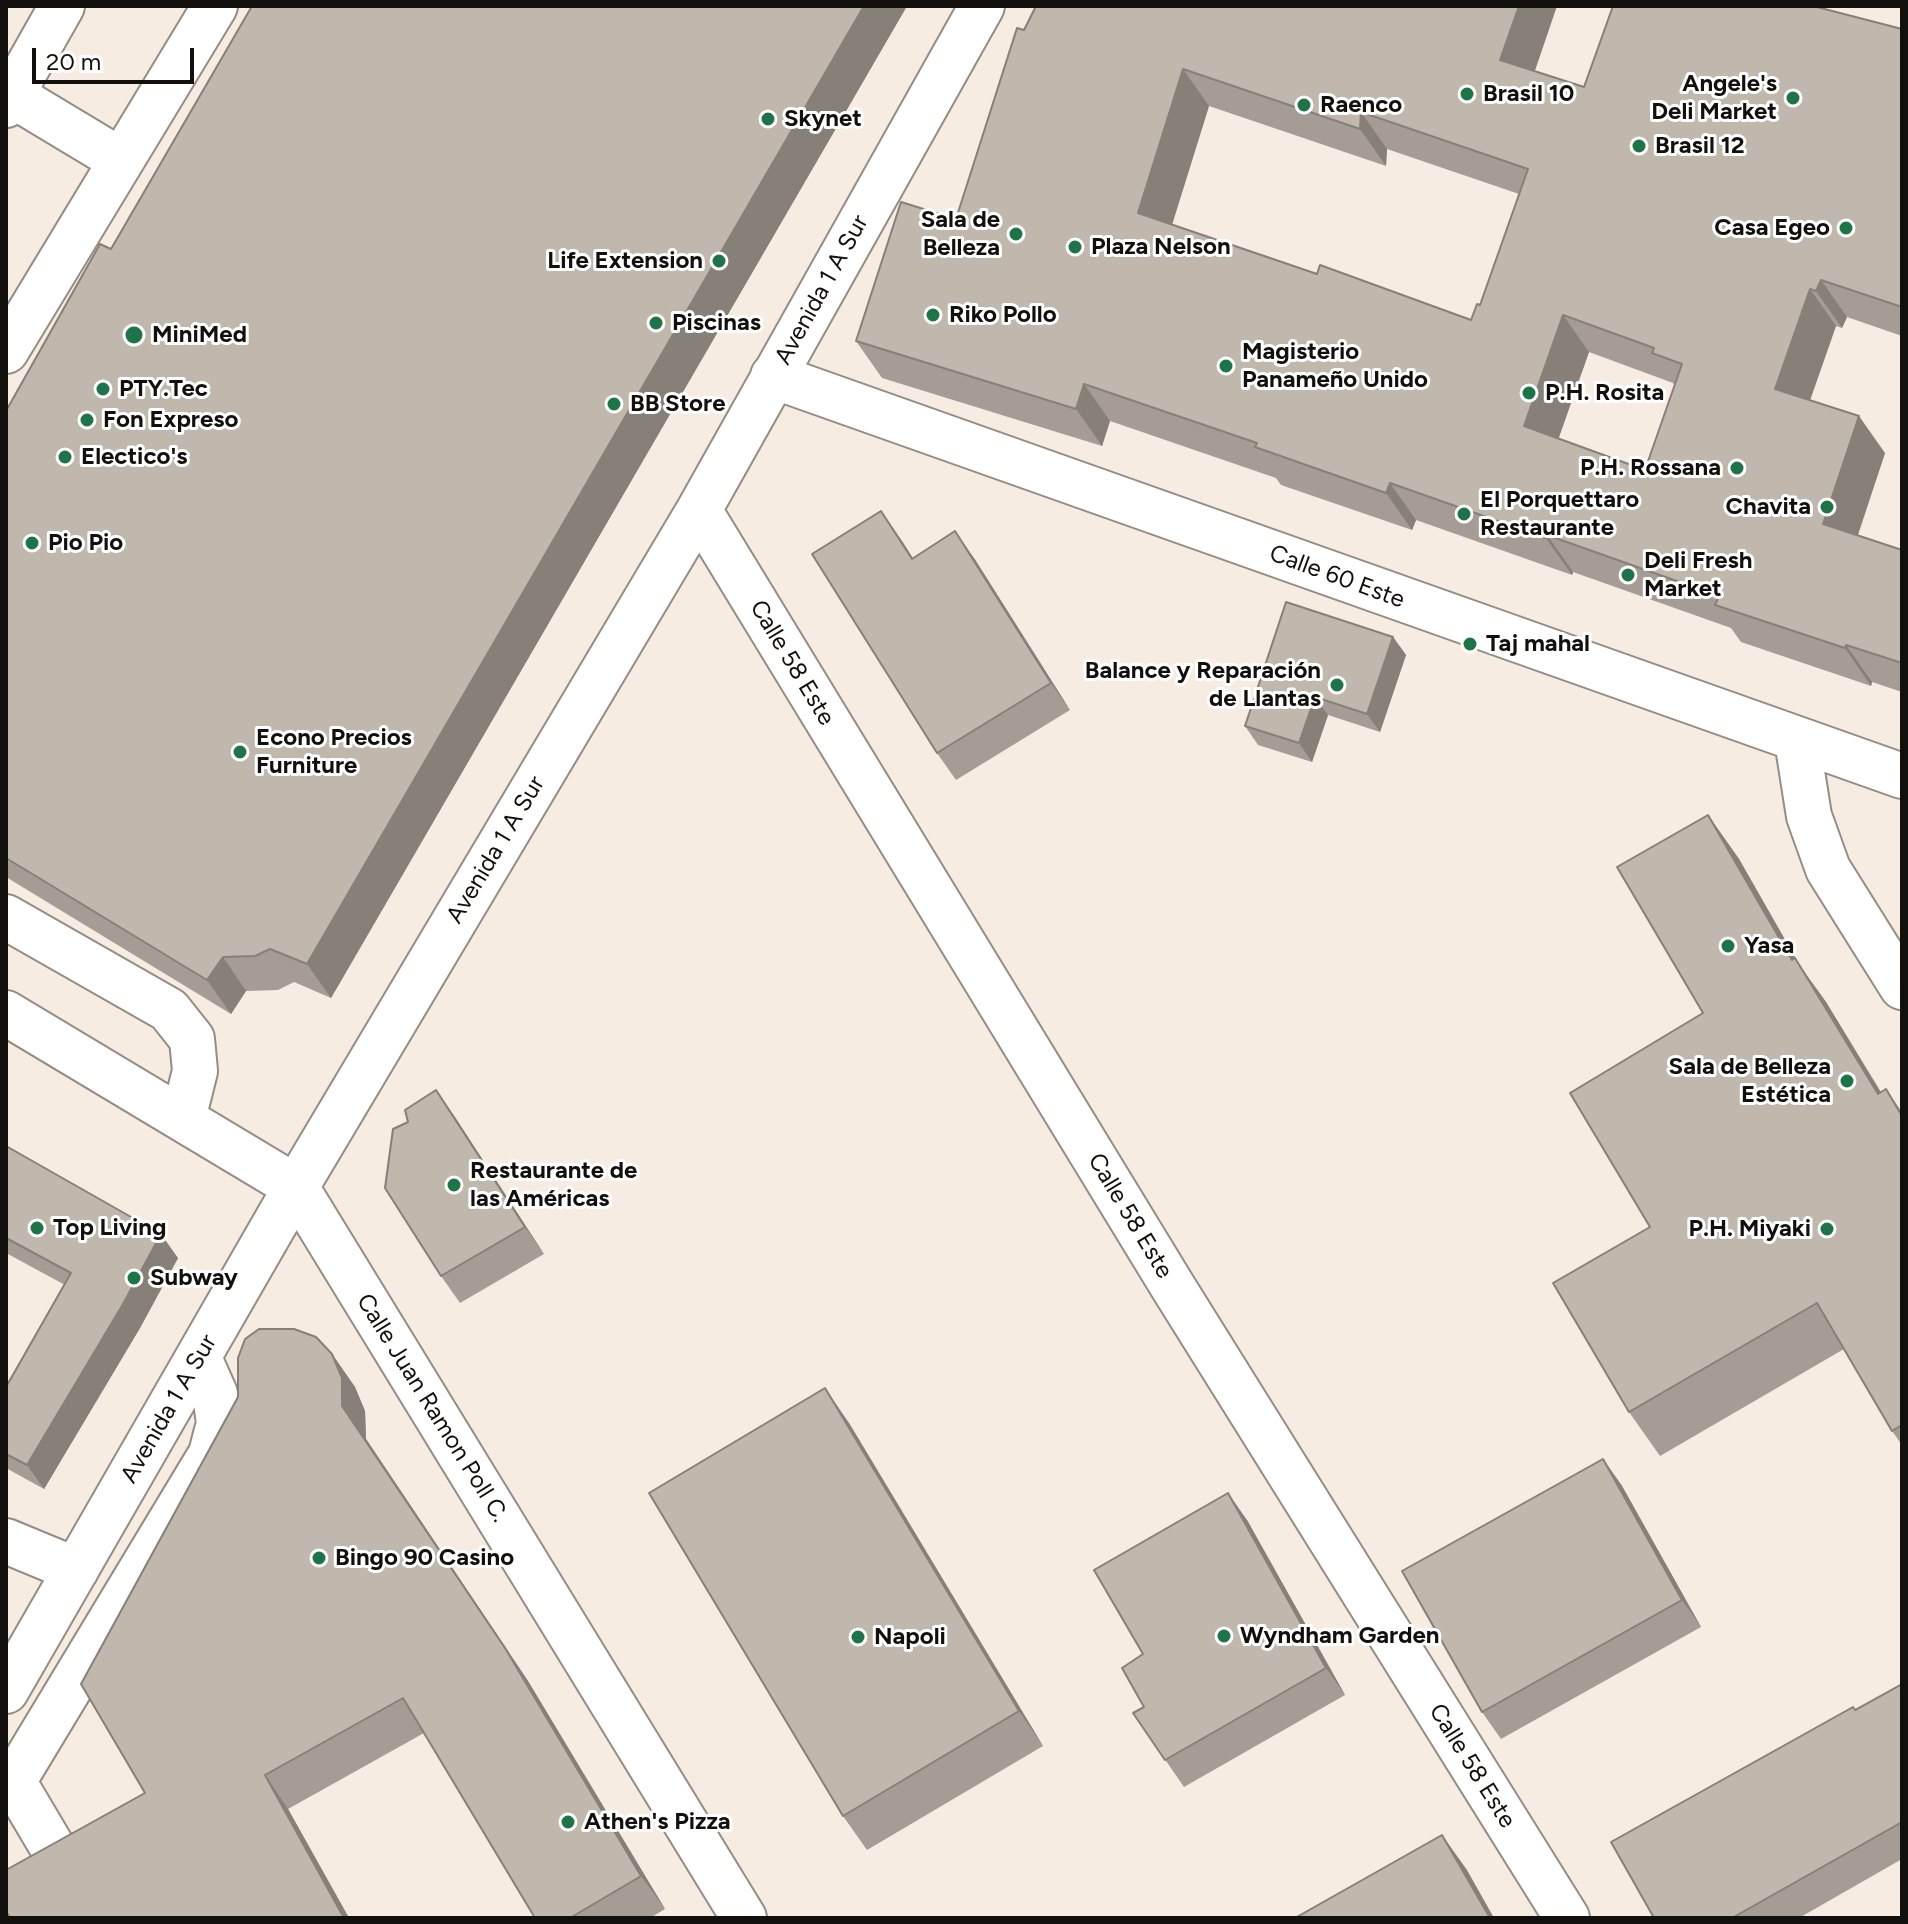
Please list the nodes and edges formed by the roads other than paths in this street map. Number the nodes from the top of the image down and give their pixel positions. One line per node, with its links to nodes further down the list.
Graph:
1 (62, 6): 4 (street)
2 (215, 6): 5 (street)
3 (982, 6): 7 (street, Avenida 1 A Sur)
4 (9, 100): 5 (street)
5 (120, 160): 6 (street)
6 (6, 351)
7 (773, 376): 8 (street, Avenida 1 A Sur); 9 (street, Calle 60 Este)
8 (699, 510): 15 (street, Avenida 1 A Sur); 23 (street, Calle 58 Este)
9 (1797, 740): 10 (street, Calle 60 Este); 12 (street)
10 (1902, 776)
11 (6, 917): 14 (street)
12 (1902, 987)
13 (6, 1013): 14 (street, Calle Juan Ramon Poll C.)
14 (183, 1119): 15 (street, Calle Juan Ramon Poll C.)
15 (296, 1187): 16 (street, Avenida 1 A Sur); 22 (street, Calle Juan Ramon Poll C.)
16 (199, 1358): 18 (street, Avenida 1 A Sur); 20 (street)
17 (6, 1541): 18 (street)
18 (76, 1570): 19 (street, Avenida 1 A Sur)
19 (6, 1691)
20 (10, 1776): 21 (street)
21 (54, 1850)
22 (744, 1918)
23 (1567, 1918)

